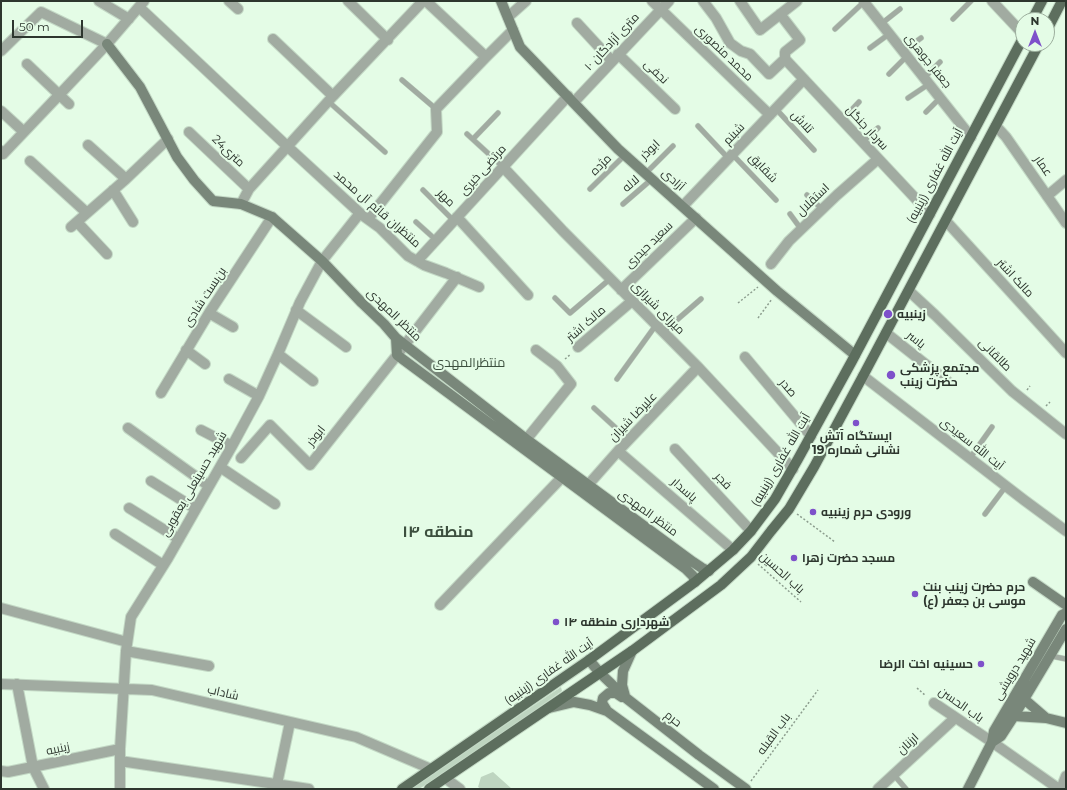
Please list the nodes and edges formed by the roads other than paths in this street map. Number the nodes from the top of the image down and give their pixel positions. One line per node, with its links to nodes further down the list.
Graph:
1 (99, 1): 25 (street)
2 (228, 1): 18 (street)
3 (348, 1): 35 (street)
4 (425, 1): 35 (street); 42 (street)
5 (501, 1): 24 (street, آزادی)
6 (526, 1): 24 (street)
7 (652, 1): 20 (street)
8 (669, 1): 20 (street, ۱۰ متری آزادگان)
9 (703, 1): 44 (street)
10 (740, 1): 22 (street)
11 (797, 1): 22 (street)
12 (970, 1): 26 (lane)
13 (992, 1): 29 (street)
14 (1042, 1): 21 (main road)
15 (1062, 1): 23 (main road)
16 (865, 2): 28 (street, جعفر جوهری); 30 (lane)
17 (142, 4): 25 (street); 77 (street, منتظران قائم آل محمد)
18 (238, 9)
19 (900, 9): 28 (lane)
20 (660, 10): 43 (street, ۱۰ متری آزادگان); 61 (street, محمد منصوری)
21 (1036, 12)
22 (780, 14): 44 (street)
23 (1055, 15)
24 (508, 17): 31 (street, آزادی)
25 (129, 19): 36 (street)
26 (953, 19)
27 (577, 23): 43 (street, نجفی)
28 (881, 24): 32 (street, جعفر جوهری)
29 (1015, 25)
30 (835, 29)
31 (513, 30): 42 (street); 55 (street, آزادی)
32 (889, 34): 37 (lane); 41 (street, جعفر جوهری)
33 (921, 38): 41 (lane)
34 (273, 39): 54 (street)
35 (388, 40): 54 (street)
36 (107, 44): 38 (street); 51 (street); 72 (street, منتظر المهدی)
37 (870, 48)
38 (1, 51)
39 (1016, 52): 71 (main road, آیت الله غفاری (زینبیه))
40 (1036, 52): 66 (main road)
41 (905, 54): 47 (lane); 50 (street, جعفر جوهری)
42 (486, 57): 58 (street)
43 (615, 58): 55 (street, ۱۰ متری آزادگان); 59 (street, نجفی)
44 (785, 59): 48 (street, سردار جنگل)
45 (940, 62): 50 (lane)
46 (27, 64): 51 (street)
47 (889, 74)
48 (804, 79): 61 (street, شبنم); 64 (street, سردار جنگل)
49 (402, 80): 58 (lane)
50 (926, 81): 52 (lane); 53 (street, جعفر جوهری)
51 (60, 94): 57 (street); 68 (street)
52 (908, 98)
53 (940, 98): 62 (lane); 71 (street, جعفر جوهری)
54 (331, 99): 77 (street); 80 (lane)
55 (571, 99): 81 (street, آزادی); 85 (street, مرتضی خیری)
56 (859, 102): 64 (lane)
57 (69, 104)
58 (436, 109): 103 (street, شهید حسینعلی یعقوبی)
59 (674, 109)
60 (1, 111): 68 (street)
61 (773, 112): 78 (lane, تلاش); 82 (street, شبنم)
62 (926, 112)
63 (498, 113): 73 (lane)
64 (842, 120): 74 (street, سردار جنگل)
65 (698, 126): 82 (lane, شقایق)
66 (996, 126): 94 (street, عمار); 107 (main road)
67 (878, 128): 74 (lane)
68 (24, 132): 79 (street)
69 (189, 132): 91 (street, 24متری)
70 (468, 134): 73 (lane)
71 (971, 137): 102 (main road, آیت الله غفاری (زینبیه))
72 (168, 139): 87 (street); 96 (street, منتظر المهدی)
73 (473, 139): 85 (lane)
74 (862, 142): 83 (street, سردار جنگل)
75 (88, 145): 87 (street)
76 (673, 146): 86 (lane, ابوذر)
77 (288, 148): 91 (street); 103 (street, منتظران قائم آل محمد)
78 (814, 150)
79 (1, 151)
80 (385, 152)
81 (625, 155): 86 (street, آزادی); 89 (lane, مژده)
82 (730, 156): 95 (lane, شقایق); 98 (street, شبنم)
83 (878, 159): 99 (street, استقلال); 102 (street, سردار جنگل)
84 (30, 161): 100 (street)
85 (503, 167): 106 (street, مرتضی خیری); 120 (street, میرزای شیرازی)
86 (649, 176): 97 (lane, لاله); 98 (street, آزادی)
87 (126, 179): 90 (street)
88 (1066, 180): 94 (street)
89 (590, 189)
90 (113, 190): 100 (street); 108 (street)
91 (250, 190): 96 (street)
92 (423, 190): 106 (lane, مهر)
93 (807, 195): 99 (lane)
94 (1047, 196): 110 (street, عمار)
95 (776, 200)
96 (242, 204): 104 (street, منتظر المهدی)
97 (623, 204)
98 (682, 206): 105 (street, آزادی)
99 (822, 209): 111 (street, استقلال)
100 (87, 213): 113 (street)
101 (790, 214): 111 (lane)
102 (930, 214): 117 (main road, آیت الله غفاری (زینبیه))
103 (364, 216): 114 (street, شهید حسینعلی یعقوبی); 115 (street, منتظران قائم آل محمد)
104 (272, 217): 114 (street, منتظر المهدی); 130 (street, بن‌بست شادی)
105 (696, 218): 122 (street, سعید حیدری); 143 (street, آزادی)
106 (456, 219): 112 (street, مرتضی خیری); 124 (street)
107 (946, 221): 118 (main road); 140 (street, مالک اشتر)
108 (134, 222)
109 (416, 222): 112 (lane)
110 (1066, 223)
111 (801, 229): 116 (street, استقلال)
112 (436, 240): 115 (street, مرتضی خیری)
113 (107, 254)
114 (322, 261): 129 (street, شهید حسینعلی یعقوبی); 134 (street, منتظر المهدی)
115 (417, 261): 119 (street, منتظران قائم آل محمد)
116 (771, 264)
117 (904, 264): 118 (main road); 123 (main road, آیت الله غفاری (زینبیه))
118 (919, 272): 125 (main road)
119 (457, 277): 121 (street, منتظران قائم آل محمد); 135 (street, ابوذر)
120 (610, 278): 122 (street, میرزای شیرازی); 126 (lane)
121 (479, 288)
122 (621, 290): 128 (street, میرزای شیرازی)
123 (889, 291): 125 (main road); 143 (main road, آیت الله غفاری (زینبیه))
124 (528, 295)
125 (907, 295): 133 (main road); 158 (street, طالقانی)
126 (555, 298)
127 (701, 299): 132 (lane)
128 (632, 301): 132 (street, میرزای شیرازی); 137 (street, مالک اشتر)
129 (296, 310): 136 (street); 141 (street, شهید حسینعلی یعقوبی)
130 (209, 313): 131 (street); 138 (street, بن‌بست شادی)
131 (233, 327)
132 (659, 329): 146 (street, میرزای شیرازی); 149 (lane)
133 (886, 333): 147 (main road); 151 (street, یاسر)
134 (396, 338): 135 (street, منتظر المهدی); 142 (street)
135 (404, 345): 142 (street, ابوذر); 161 (street, منتظر المهدی)
136 (346, 347)
137 (578, 347)
138 (186, 350): 145 (street); 152 (street, بن‌بست شادی)
139 (536, 350): 161 (street)
140 (1066, 353)
141 (278, 354): 150 (street); 153 (street, شهید حسینعلی یعقوبی)
142 (398, 355): 161 (street); 165 (street, ابوذر)
143 (855, 355): 159 (main road, آیت الله غفاری (زینبیه))
144 (745, 357): 159 (street, صدر)
145 (205, 364)
146 (698, 367): 160 (street, علیرضا شیران); 168 (street, میرزای شیرازی)
147 (863, 376): 166 (street, آیت الله سعیدی); 194 (main road)
148 (229, 379): 153 (street)
149 (617, 379)
150 (313, 381)
151 (948, 382)
152 (161, 393)
153 (259, 396): 162 (street, شهید حسینعلی یعقوبی)
154 (594, 408): 160 (lane)
155 (128, 428): 172 (street)
156 (992, 428): 166 (lane)
157 (202, 430): 162 (street)
158 (1066, 434)
159 (811, 436): 168 (main road, آیت الله غفاری (زینبیه))
160 (629, 440): 164 (street, علیرضا شیران)
161 (523, 443): 169 (street, منتظر المهدی)
162 (232, 446): 167 (street, شهید حسینعلی یعقوبی)
163 (675, 449): 179 (street, فجر)
164 (618, 451): 171 (street, علیرضا شیران); 182 (street, پاسدار)
165 (241, 458)
166 (970, 458): 173 (street, آیت الله سعیدی)
167 (220, 466): 172 (street, شهید حسینعلی یعقوبی); 174 (street)
168 (792, 469): 179 (main road, آیت الله غفاری (زینبیه))
169 (566, 474): 171 (street, منتظر المهدی); 184 (street); 188 (street)
170 (151, 480): 176 (street)
171 (588, 485): 184 (street, منتظر المهدی)
172 (209, 486): 176 (street, شهید حسینعلی یعقوبی)
173 (1006, 486): 177 (lane); 178 (street, آیت الله سعیدی)
174 (275, 504)
175 (129, 508): 181 (street)
176 (196, 509): 181 (street, شهید حسینعلی یعقوبی)
177 (985, 514)
178 (1066, 530)
179 (751, 531): 182 (main road, آیت الله غفاری (زینبیه))
180 (115, 534): 183 (street)
181 (179, 539): 183 (street, شهید حسینعلی یعقوبی)
182 (733, 550): 185 (main road, آیت الله غفاری (زینبیه))
183 (163, 565): 193 (street, شهید حسینعلی یعقوبی)
184 (689, 565): 185 (street, منتظر المهدی); 186 (street)
185 (709, 571): 186 (main road, آیت الله غفاری (زینبیه))
186 (695, 582): 197 (main road, آیت الله غفاری (زینبیه))
187 (1033, 582): 189 (street)
188 (440, 605)
189 (1066, 605)
190 (1, 608): 193 (street)
191 (1066, 612): 213 (street, شهید درویشی)
192 (1066, 629): 195 (street, شهید درویشی)
193 (127, 646): 198 (street); 202 (street, شهید حسینعلی یعقوبی)
194 (632, 651): 199 (main road); 203 (street)
195 (1050, 656): 196 (lane); 204 (street, شهید درویشی)
196 (1066, 659)
197 (589, 660): 199 (street, حرم); 217 (main road, آیت الله غفاری (زینبیه))
198 (209, 666)
199 (600, 673): 203 (street, حرم); 206 (main road)
200 (1, 684): 201 (street, شاداب)
201 (17, 684): 202 (street, شاداب); 216 (street)
202 (124, 689): 211 (street, شاداب); 214 (street, شهید حسینعلی یعقوبی)
203 (626, 698): 207 (street); 232 (street, حرم)
204 (1024, 699): 208 (street, شهید درویشی); 210 (street)
205 (934, 703): 209 (street, باب الحسن)
206 (549, 708): 207 (street); 221 (main road)
207 (607, 711): 231 (street)
208 (1014, 716): 210 (street); 213 (street, شهید درویشی)
209 (955, 718): 213 (street, باب الحسن); 219 (street, ارزنان)
210 (1046, 718): 212 (street)
211 (290, 722): 217 (street, شاداب); 223 (street)
212 (1066, 723)
213 (992, 742): 235 (street, شهید درویشی); 236 (street, باب الحسن)
214 (120, 749): 215 (street, شهید حسینعلی یعقوبی); 216 (street, زینبیه)
215 (120, 761): 222 (street); 226 (street, شهید حسینعلی یعقوبی)
216 (33, 767): 218 (street, زینبیه); 225 (street)
217 (431, 769): 228 (main road, آیت الله غفاری (زینبیه))
218 (1, 771)
219 (894, 775): 233 (street, ارزنان); 234 (lane)
220 (1066, 776): 236 (street)
221 (445, 778): 229 (main road); 230 (street)
222 (249, 784): 223 (street)
223 (277, 784): 224 (street)
224 (296, 788): 227 (street)
225 (44, 789)
226 (120, 789)
227 (309, 789)
228 (402, 789)
229 (429, 789)
230 (460, 789)
231 (714, 789)
232 (746, 789)
233 (878, 789)
234 (906, 789)
235 (968, 789)
236 (1060, 789)

